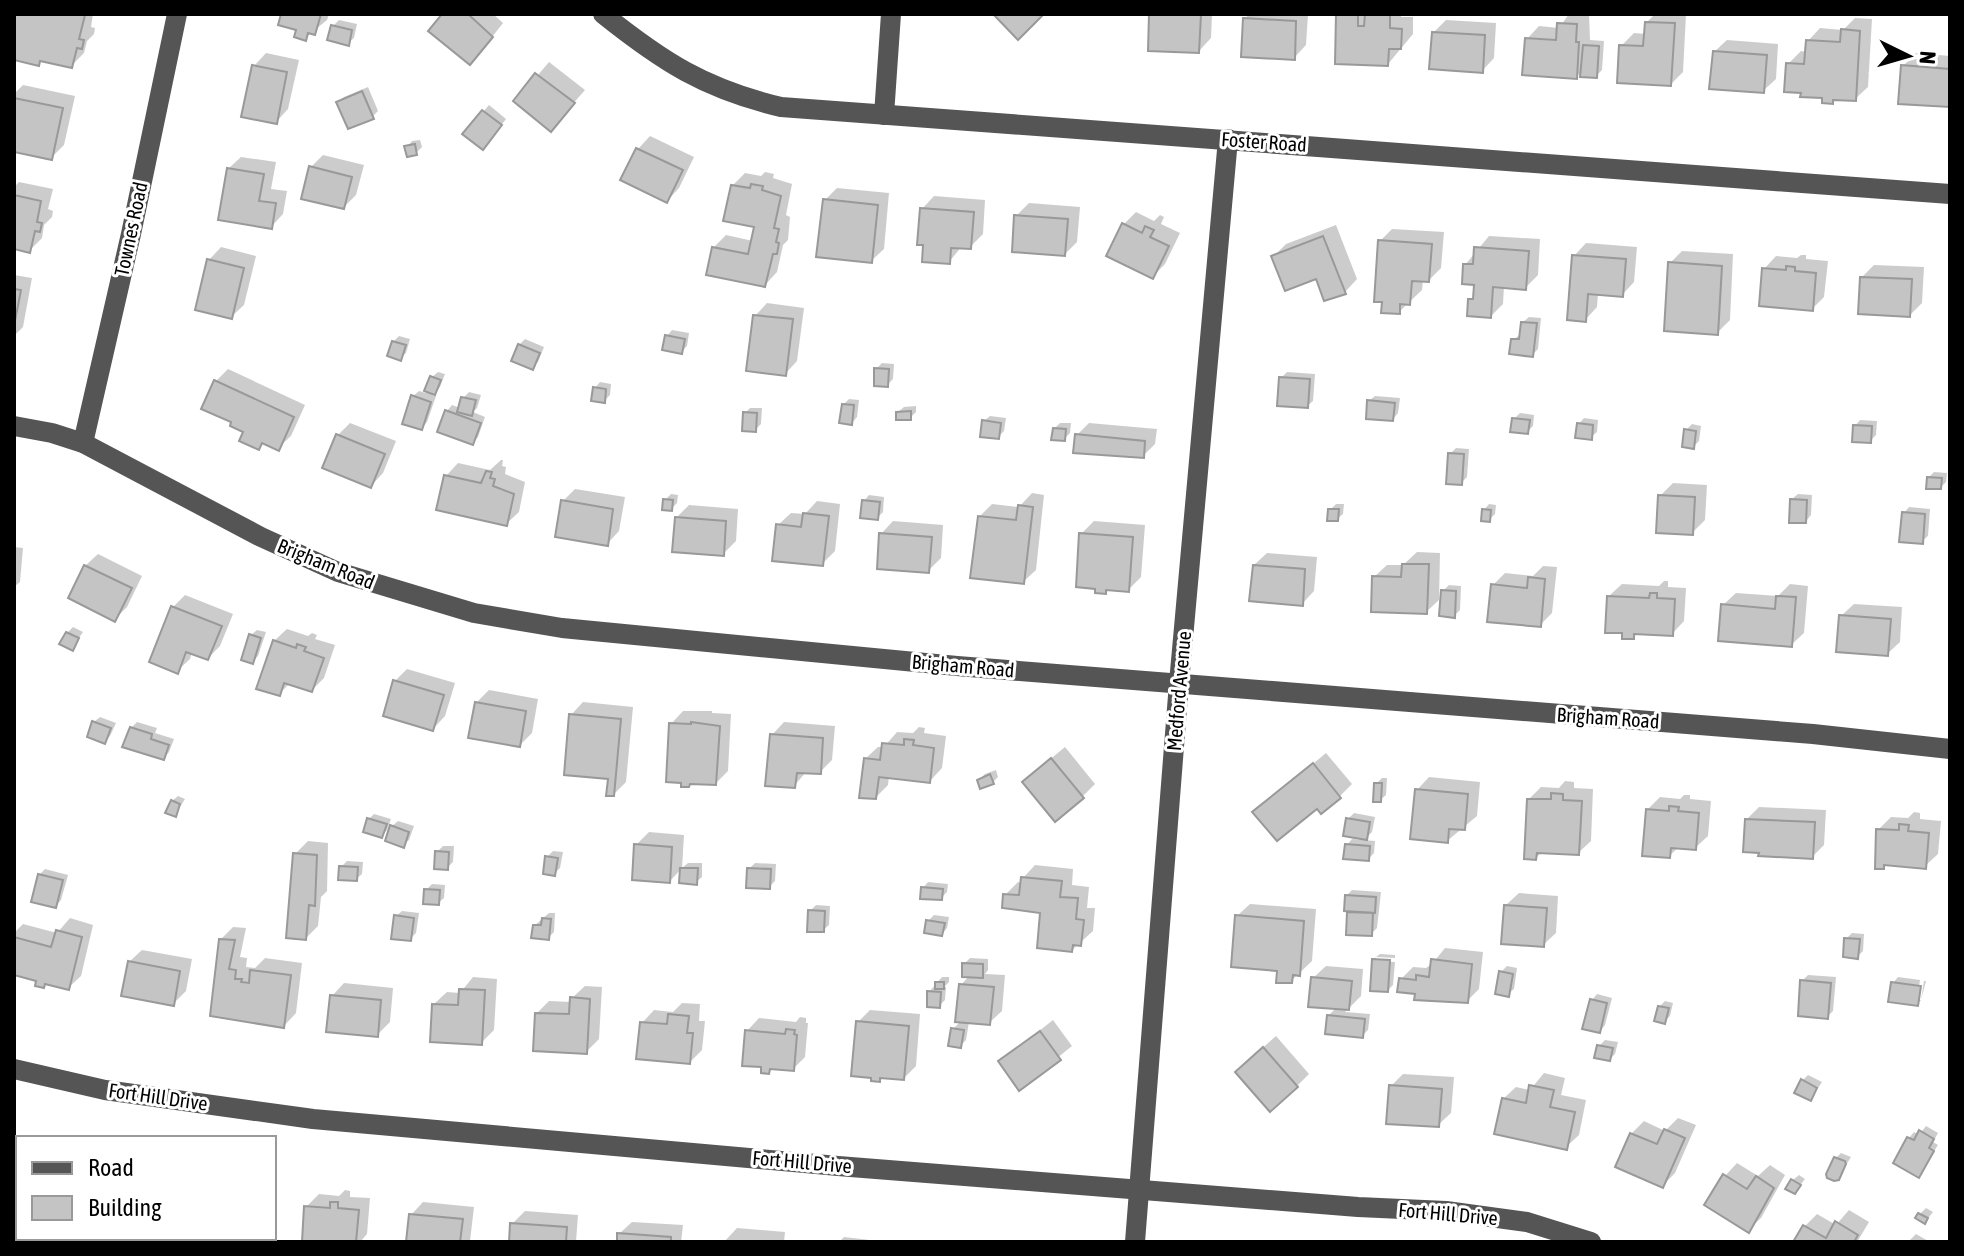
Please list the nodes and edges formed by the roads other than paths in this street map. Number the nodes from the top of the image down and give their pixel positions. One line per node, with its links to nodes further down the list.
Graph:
1 (177, 14): 8 (street, Townes Road)
2 (603, 14): 4 (street, Foster Road)
3 (891, 14): 4 (street)
4 (884, 115): 5 (street, Foster Road)
5 (1228, 139): 6 (street, Foster Road); 9 (street, Medford Avenue)
6 (1950, 194)
7 (14, 426): 8 (street, Brigham Road)
8 (83, 443): 9 (street, Brigham Road)
9 (1179, 683): 10 (street, Brigham Road); 12 (street, Medford Avenue)
10 (1950, 749)
11 (14, 1069): 12 (street, Fort Hill Drive)
12 (1140, 1188): 13 (street, Medford Avenue); 14 (street, Fort Hill Drive)
13 (1135, 1242)
14 (1591, 1242)

